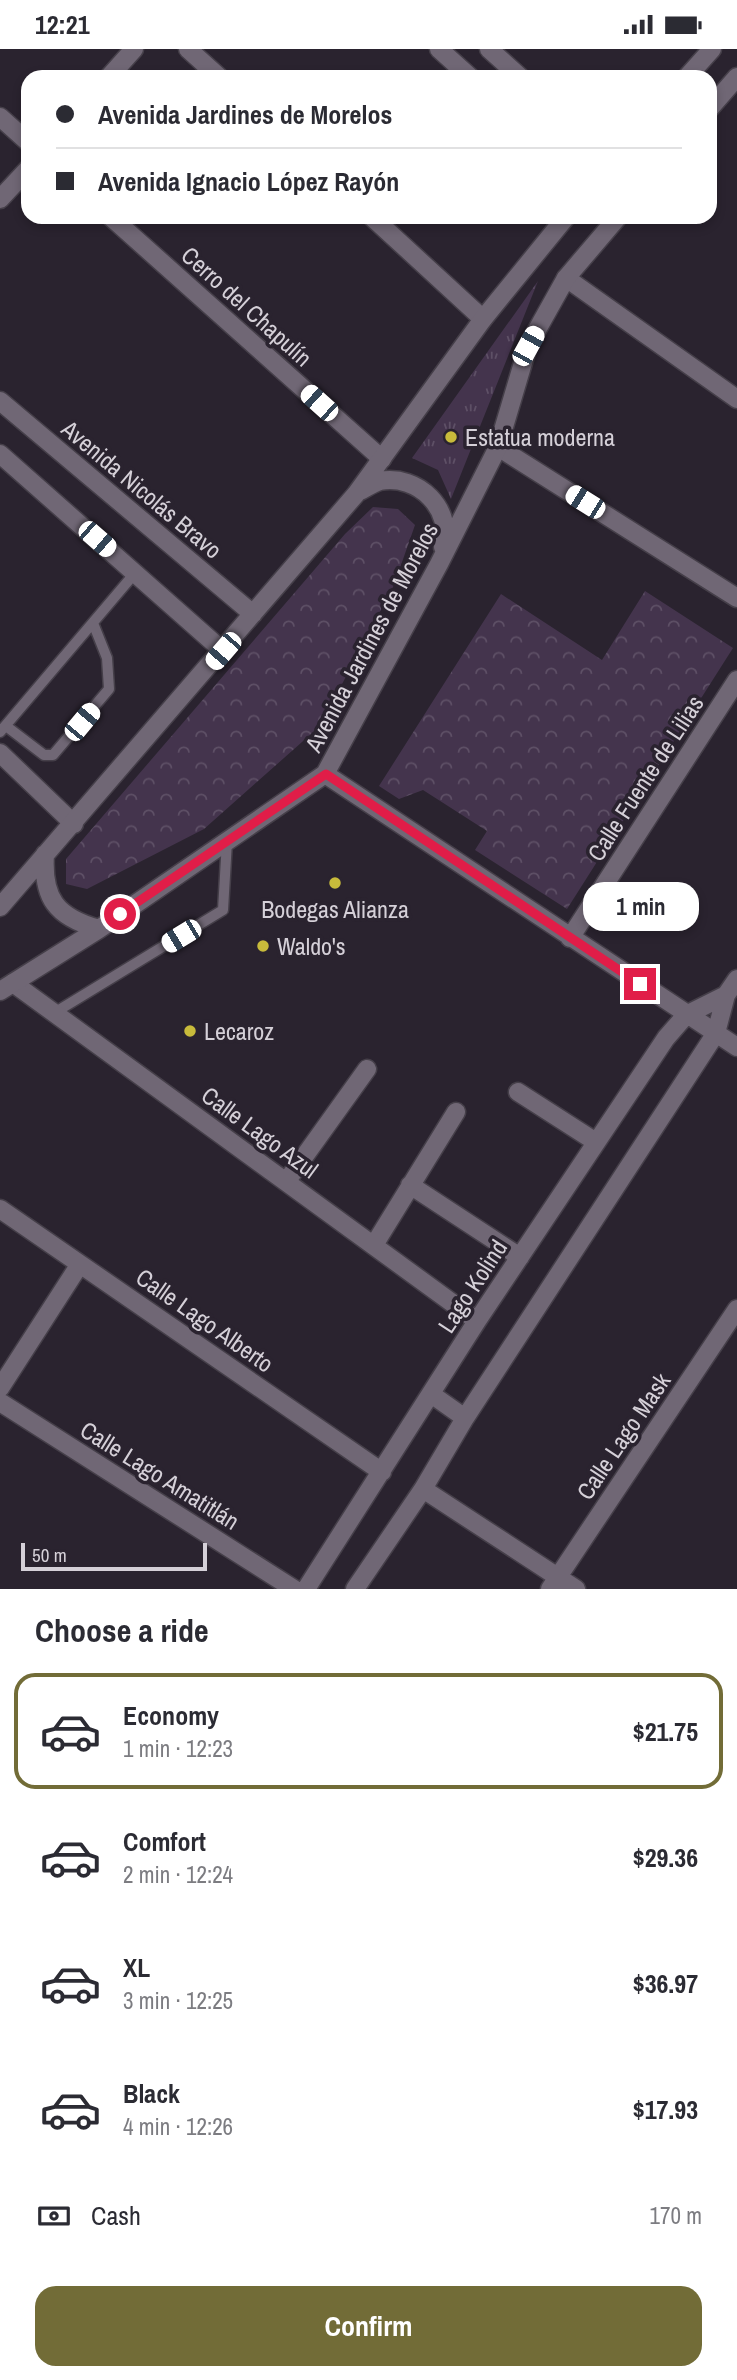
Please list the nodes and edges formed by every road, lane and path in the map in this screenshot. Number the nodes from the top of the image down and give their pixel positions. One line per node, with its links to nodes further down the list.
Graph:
1 (134, 49): 6 (street)
2 (188, 49): 7 (street)
3 (439, 49): 8 (street)
4 (489, 49): 9 (street)
5 (712, 49): 10 (street)
6 (116, 70)
7 (211, 70)
8 (462, 70)
9 (512, 70)
10 (693, 70)
11 (737, 77): 12 (street)
12 (717, 100)
13 (0, 117): 14 (street)
14 (21, 136)
15 (21, 176): 16 (street)
16 (0, 199)
17 (119, 224): 27 (street, Cerro del Chapulín)
18 (380, 224): 22 (street)
19 (560, 224): 22 (street)
20 (612, 224): 21 (street, Avenida Jardines de Morelos)
21 (566, 278): 23 (street); 25 (street, Avenida Jardines de Morelos)
22 (484, 319): 27 (street)
23 (737, 399)
24 (0, 401): 32 (street, Avenida Nicolás Bravo)
25 (498, 447): 29 (street, Avenida Jardines de Morelos); 31 (street)
26 (0, 454): 30 (street)
27 (382, 459): 28 (street)
28 (356, 494): 29 (street); 32 (street)
29 (439, 564): 38 (street, Avenida Jardines de Morelos)
30 (135, 573): 33 (lane); 34 (street)
31 (737, 598)
32 (253, 614): 34 (street)
33 (93, 623): 36 (lane); 36 (lane)
34 (223, 651): 39 (street)
35 (737, 680): 44 (street, Calle Fuente de Lilias)
36 (3, 729)
37 (0, 753): 39 (street)
38 (326, 774): 40 (street, Avenida Jardines de Morelos); 44 (street)
39 (74, 824): 41 (street)
40 (227, 841): 43 (street, Avenida Jardines de Morelos); 48 (lane)
41 (45, 854): 42 (street); 43 (street)
42 (0, 907)
43 (99, 929): 46 (street, Avenida Jardines de Morelos)
44 (570, 938): 49 (street)
45 (737, 979): 47 (street)
46 (6, 987): 48 (street, Calle Lago Azul)
47 (726, 995): 49 (street); 50 (street)
48 (54, 1013): 56 (street, Calle Lago Azul)
49 (686, 1015): 50 (street); 55 (street, Lago Kolind)
50 (716, 1033): 51 (street); 67 (street)
51 (737, 1047)
52 (367, 1069): 56 (street)
53 (518, 1092): 55 (street)
54 (456, 1112): 57 (street)
55 (596, 1142): 60 (street, Lago Kolind)
56 (286, 1182): 59 (street, Calle Lago Azul)
57 (410, 1185): 59 (street); 60 (street)
58 (0, 1209): 61 (street, Calle Lago Alberto)
59 (374, 1245): 63 (street, Calle Lago Azul)
60 (520, 1257): 63 (street, Lago Kolind)
61 (80, 1264): 64 (street); 68 (street, Calle Lago Alberto)
62 (737, 1309): 70 (street, Calle Lago Mask)
63 (477, 1321): 65 (street, Lago Kolind)
64 (0, 1388)
65 (431, 1394): 67 (street); 68 (street, Lago Kolind)
66 (0, 1402): 71 (street, Calle Lago Amatitlán)
67 (465, 1418): 69 (street)
68 (382, 1472): 72 (street, Lago Kolind)
69 (423, 1489): 70 (street); 73 (street)
70 (554, 1583): 74 (street)
71 (294, 1589)
72 (306, 1589)
73 (355, 1589)
74 (576, 1589)

